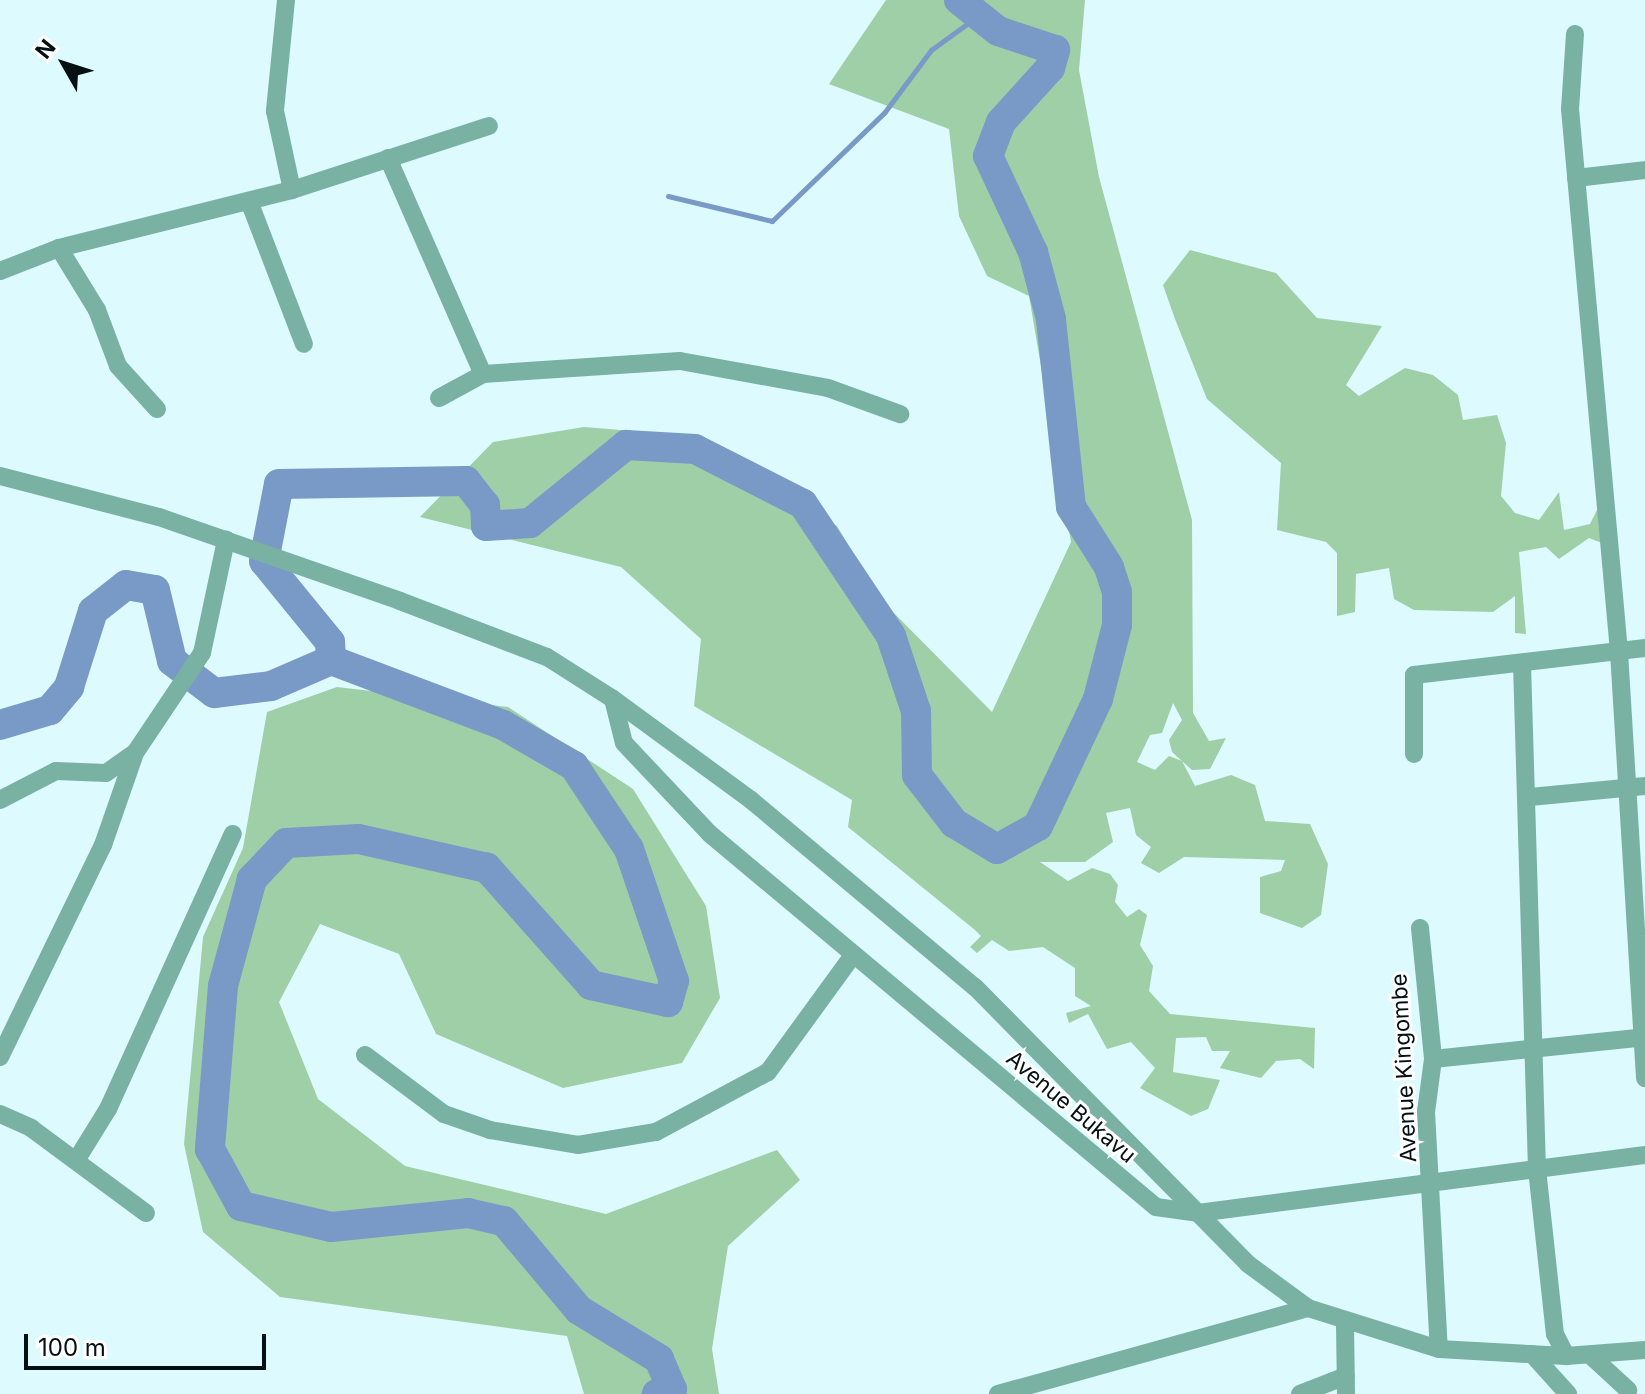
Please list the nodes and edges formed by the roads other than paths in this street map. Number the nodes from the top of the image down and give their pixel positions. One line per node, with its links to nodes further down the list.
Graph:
1 (286, 0): 7 (street)
2 (1575, 34): 6 (street)
3 (489, 126): 4 (street)
4 (388, 158): 7 (street); 12 (street)
5 (1645, 170): 6 (street)
6 (1576, 178): 19 (street)
7 (292, 190): 8 (street)
8 (249, 201): 9 (street); 11 (street)
9 (59, 248): 10 (street); 14 (street)
10 (0, 271)
11 (304, 344)
12 (483, 374): 13 (street); 15 (street)
13 (439, 398)
14 (157, 409)
15 (900, 414)
16 (0, 476): 17 (street)
17 (231, 542): 21 (street); 22 (street)
18 (1645, 648): 19 (street)
19 (1619, 652): 20 (street); 24 (street)
20 (1522, 664): 23 (street); 25 (street)
21 (613, 699): 29 (street, Avenue Bukavu); 42 (street)
22 (135, 753): 26 (street); 33 (street)
23 (1414, 754)
24 (1636, 786): 25 (street); 30 (street)
25 (1530, 797): 31 (street)
26 (0, 800)
27 (233, 834): 38 (street)
28 (1420, 928): 34 (street, Avenue Kingombe)
29 (853, 955): 32 (street); 42 (street, Avenue Bukavu)
30 (1644, 1038): 31 (street); 35 (street)
31 (1536, 1049): 34 (street); 39 (street)
32 (365, 1055)
33 (0, 1057)
34 (1433, 1059): 40 (street, Avenue Kingombe)
35 (1645, 1078)
36 (0, 1114): 38 (street)
37 (1645, 1155): 39 (street, Avenue Bukavu)
38 (77, 1159): 41 (street)
39 (1537, 1169): 40 (street, Avenue Bukavu); 49 (street)
40 (1435, 1183): 42 (street, Avenue Bukavu); 45 (street, Avenue Kingombe)
41 (146, 1213)
42 (1198, 1213): 43 (street)
43 (1308, 1308): 44 (street); 52 (street)
44 (1345, 1324): 45 (street); 50 (street)
45 (1439, 1349): 47 (street)
46 (1645, 1350): 48 (street)
47 (1532, 1354): 49 (street); 54 (street)
48 (1590, 1355): 49 (street); 51 (street)
49 (1566, 1356)
50 (1346, 1385): 53 (street)
51 (1630, 1392)
52 (998, 1394)
53 (1300, 1394)
54 (1568, 1394)

